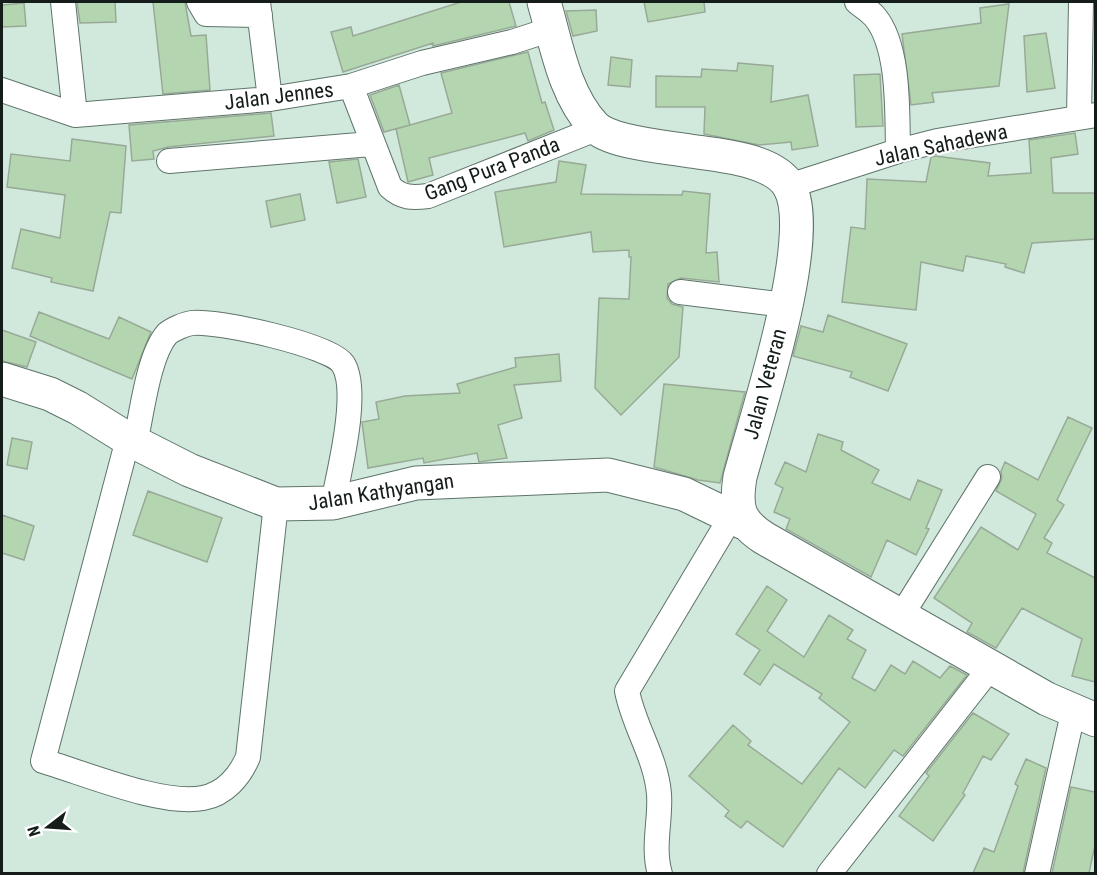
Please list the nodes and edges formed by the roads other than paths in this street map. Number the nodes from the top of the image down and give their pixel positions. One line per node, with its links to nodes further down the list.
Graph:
1 (63, 2): 10 (street)
2 (199, 2): 5 (street)
3 (857, 2): 14 (street)
4 (1081, 2): 11 (street)
5 (259, 8): 9 (street)
6 (548, 15): 7 (street, Jalan Jennes); 12 (street)
7 (351, 86): 9 (street, Jalan Jennes); 13 (street, Gang Pura Panda)
8 (2, 90): 10 (street, Jalan Jennes)
9 (270, 99): 10 (street, Jalan Jennes)
10 (75, 115)
11 (1087, 116): 14 (street, Jalan Sahadewa)
12 (596, 129): 13 (street, Gang Pura Panda); 16 (street)
13 (371, 144): 15 (street)
14 (898, 151): 16 (street, Jalan Sahadewa)
15 (169, 161)
16 (789, 186): 18 (street, Jalan Veteran)
17 (680, 292): 18 (street)
18 (786, 305): 24 (street, Jalan Veteran)
19 (2, 379): 20 (street, Jalan Kathyangan)
20 (131, 441): 22 (street); 23 (street, Jalan Kathyangan); 23 (street)
21 (988, 477): 25 (street)
22 (333, 503): 23 (street, Jalan Kathyangan); 24 (street, Jalan Kathyangan)
23 (276, 504)
24 (737, 520): 25 (street); 28 (street)
25 (901, 616): 26 (street)
26 (990, 668): 27 (street); 29 (street)
27 (1084, 716): 30 (street)
28 (660, 873)
29 (829, 873)
30 (1037, 873)

